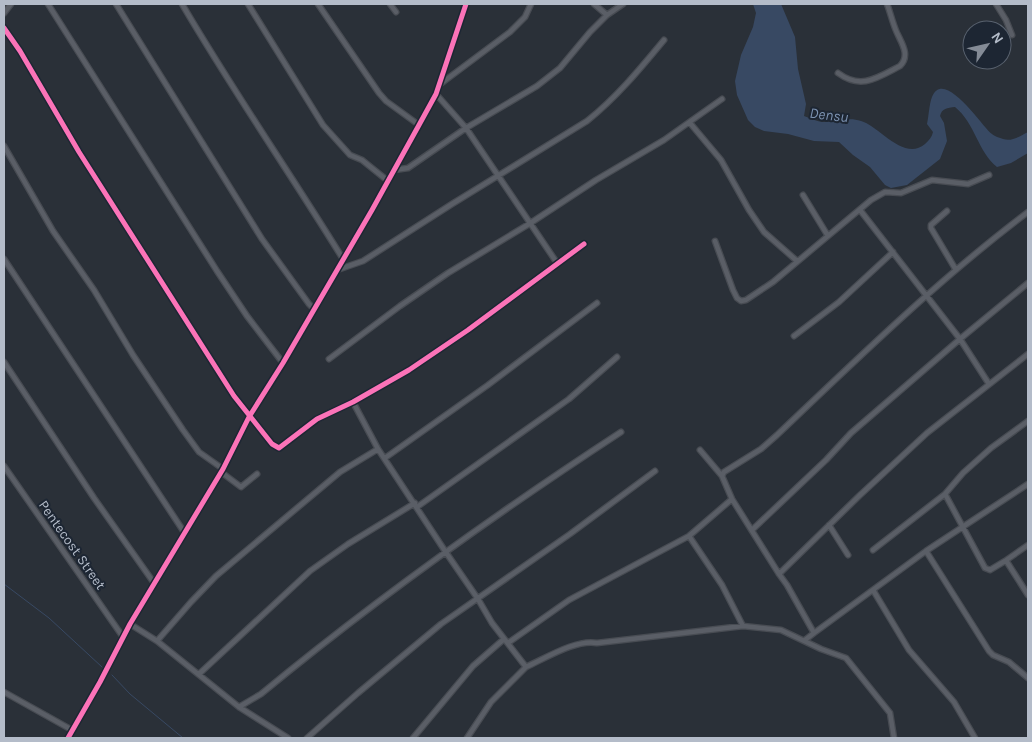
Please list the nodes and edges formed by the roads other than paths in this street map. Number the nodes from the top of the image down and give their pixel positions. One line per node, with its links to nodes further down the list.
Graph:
1 (11, 4): 15 (street)
2 (48, 4): 57 (street)
3 (116, 4): 50 (street)
4 (182, 4): 42 (street)
5 (248, 4): 31 (street)
6 (318, 4): 25 (street)
7 (390, 4): 14 (street)
8 (466, 4): 21 (street)
9 (531, 4): 21 (street)
10 (594, 4): 16 (street)
11 (623, 4): 16 (street)
12 (887, 4): 20 (street)
13 (996, 4): 17 (street)
14 (396, 12)
15 (4, 13)
16 (607, 15): 26 (street)
17 (1006, 20)
18 (4, 28): 60 (street)
19 (664, 40): 30 (street)
20 (838, 73)
21 (438, 85): 22 (street)
22 (436, 94): 25 (street); 26 (street)
23 (722, 99): 24 (street)
24 (690, 123): 36 (street); 43 (street)
25 (420, 125): 28 (street)
26 (466, 128): 28 (street); 30 (street)
27 (4, 146): 67 (street)
28 (394, 170): 31 (street)
29 (989, 175): 33 (street)
30 (498, 177): 36 (street); 45 (street)
31 (388, 181): 42 (street)
32 (804, 195): 37 (street)
33 (860, 210): 37 (street); 40 (street)
34 (947, 212): 46 (street)
35 (1028, 212): 46 (street)
36 (529, 224): 44 (street); 55 (street)
37 (828, 236): 43 (street)
38 (715, 241): 43 (street)
39 (584, 244): 44 (street)
40 (893, 252): 48 (street); 51 (street)
41 (4, 258): 78 (street)
42 (343, 259): 45 (street)
43 (797, 261)
44 (557, 263): 59 (street)
45 (337, 270): 50 (street)
46 (956, 270): 48 (street)
47 (1028, 283): 52 (street)
48 (927, 296): 52 (street); 70 (street)
49 (597, 303): 65 (street)
50 (314, 309): 57 (street)
51 (794, 336)
52 (960, 339): 58 (street); 77 (street)
53 (1028, 354): 58 (street)
54 (617, 356): 74 (street)
55 (328, 359)
56 (4, 362): 87 (street)
57 (283, 363): 60 (street)
58 (989, 384): 75 (street)
59 (353, 402): 60 (street); 63 (street)
60 (249, 417): 67 (street)
61 (1028, 421): 72 (street)
62 (622, 432): 82 (street)
63 (378, 449): 65 (street); 96 (street)
64 (700, 450): 70 (street)
65 (385, 458): 74 (street)
66 (4, 466): 94 (street, Pentecost Street)
67 (222, 471): 69 (street); 78 (street)
68 (655, 471): 90 (street)
69 (257, 474)
70 (722, 476): 73 (street)
71 (1028, 484): 76 (street)
72 (945, 494): 76 (street); 81 (street)
73 (732, 499): 77 (street); 79 (street)
74 (416, 505): 82 (street); 99 (street)
75 (829, 525): 84 (street); 86 (street)
76 (963, 526): 83 (street); 85 (street)
77 (752, 530): 86 (street)
78 (184, 532): 87 (street)
79 (688, 536): 92 (street); 97 (street)
80 (1028, 545): 85 (street)
81 (873, 550)
82 (444, 551): 90 (street); 102 (street)
83 (926, 551): 88 (street); 100 (street)
84 (848, 555)
85 (1005, 561): 89 (street)
86 (779, 574): 93 (street)
87 (154, 583): 91 (street)
88 (873, 590): 93 (street); 110 (street)
89 (1028, 595)
90 (478, 599): 97 (street); 106 (street)
91 (130, 624): 94 (street); 96 (street)
92 (743, 626): 95 (street); 98 (street)
93 (814, 633): 95 (street)
94 (123, 637): 103 (street)
95 (804, 640): 109 (street)
96 (157, 641): 99 (street)
97 (506, 641): 98 (street); 107 (street)
98 (526, 667): 108 (street)
99 (199, 674): 102 (street)
100 (1028, 678)
101 (4, 692): 103 (street)
102 (239, 707): 105 (street)
103 (72, 730): 104 (street)
104 (68, 738)
105 (288, 738)
106 (307, 738)
107 (413, 738)
108 (467, 738)
109 (894, 738)
110 (975, 738)

